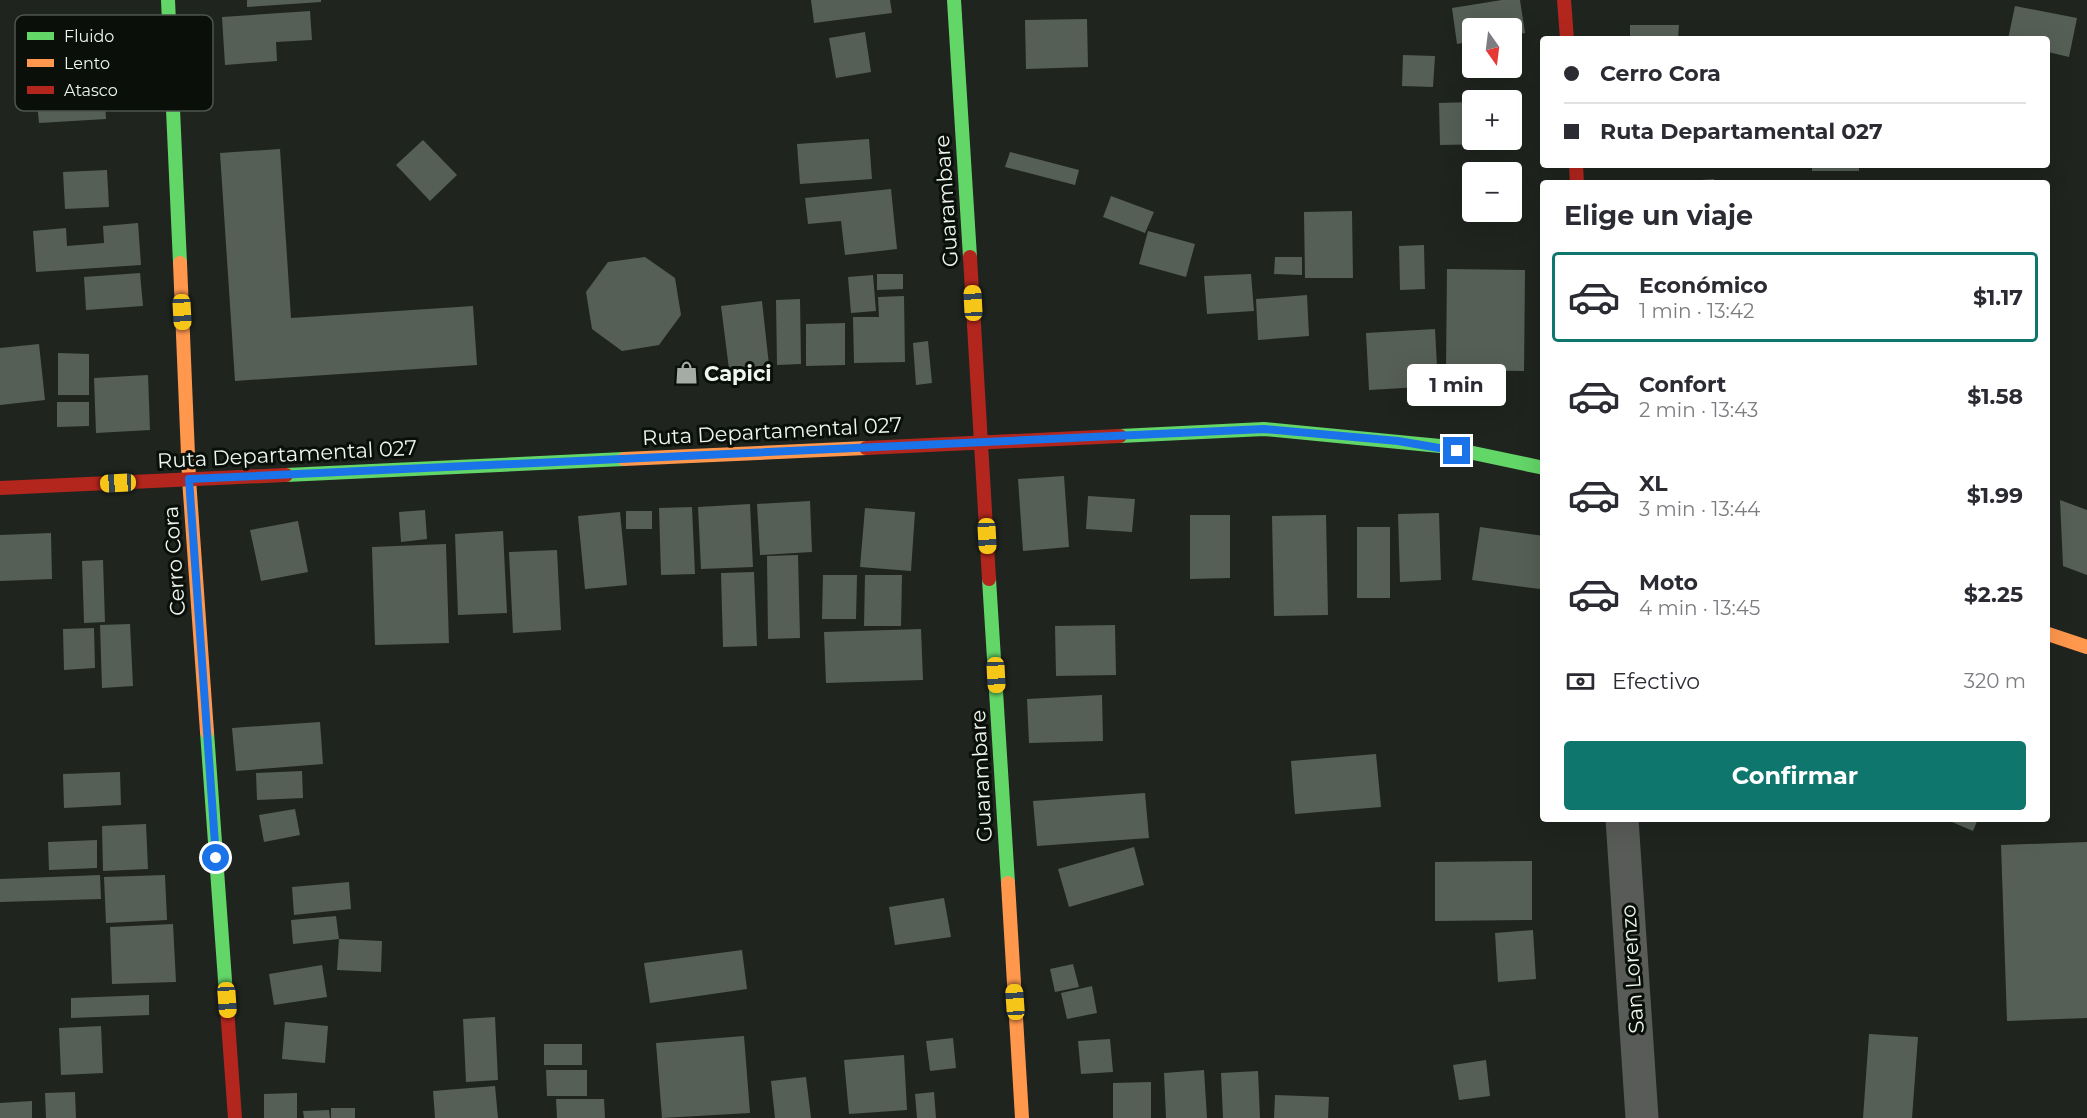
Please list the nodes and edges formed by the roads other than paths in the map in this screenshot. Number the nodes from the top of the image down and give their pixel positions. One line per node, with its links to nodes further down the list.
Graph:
1 (168, 0): 4 (street, Cerro Cora)
2 (954, 0): 7 (street, Guarambare)
3 (1564, 0): 5 (street)
4 (169, 15)
5 (1567, 36)
6 (173, 111): 9 (street, Cerro Cora)
7 (982, 442): 8 (street, Ruta Departamental 027); 9 (street, Ruta Departamental 027); 15 (street, Guarambare)
8 (1540, 467)
9 (189, 479): 10 (street, Ruta Departamental 027); 14 (street, Cerro Cora)
10 (0, 488)
11 (2050, 635): 12 (street)
12 (2087, 647)
13 (1622, 822): 16 (street, San Lorenzo)
14 (236, 1118)
15 (1022, 1118)
16 (1642, 1118)

